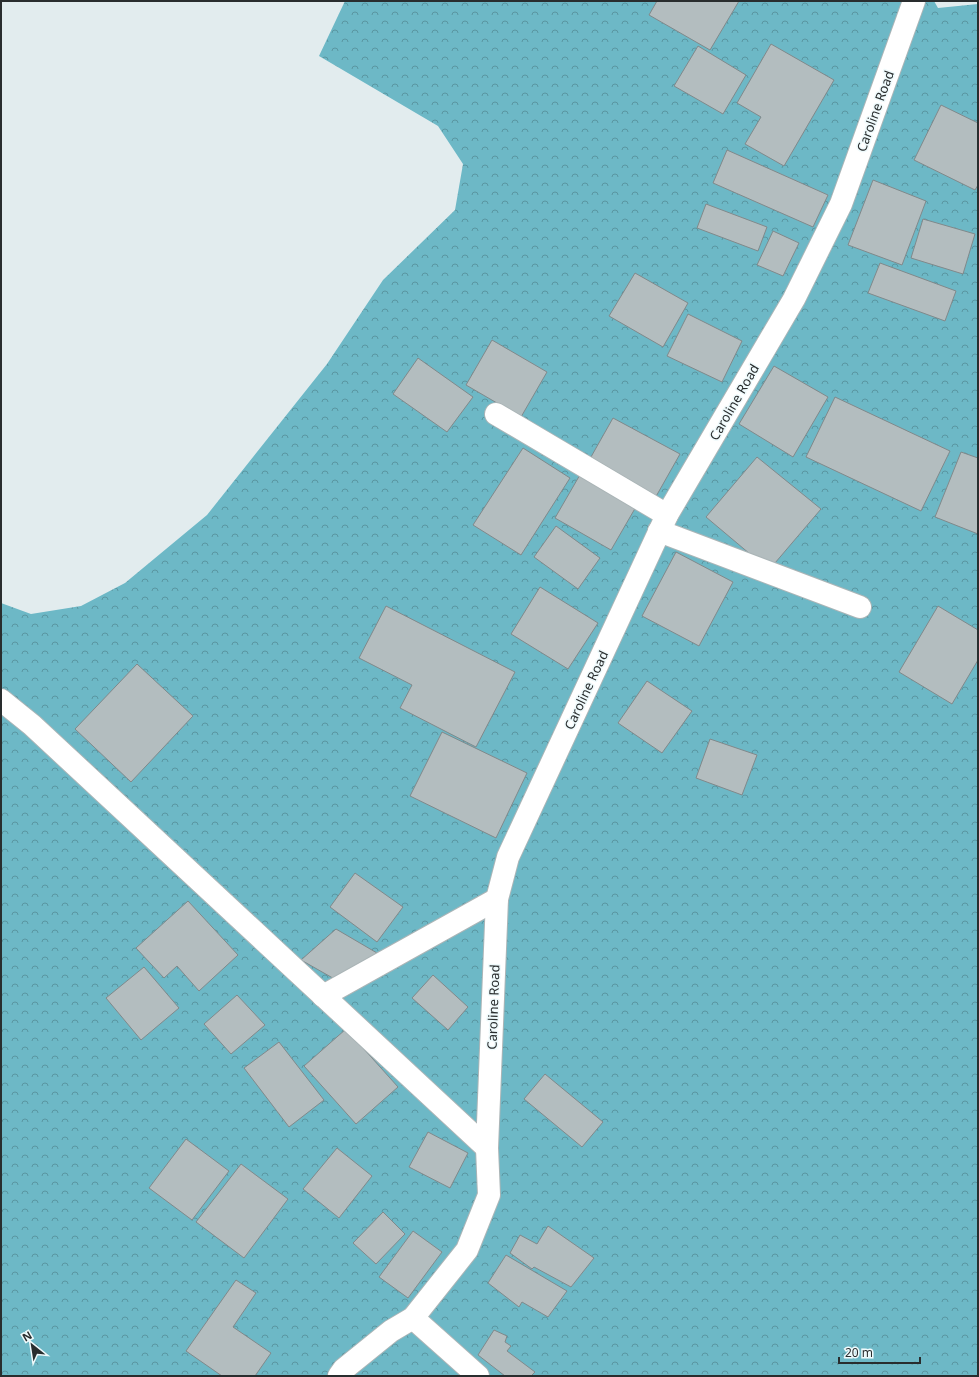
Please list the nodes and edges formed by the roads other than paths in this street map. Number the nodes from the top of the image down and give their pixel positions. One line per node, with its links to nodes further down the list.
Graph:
1 (914, 1): 3 (main road, Caroline Road)
2 (496, 414): 3 (main road)
3 (663, 523): 4 (main road); 6 (main road, Caroline Road)
4 (860, 607)
5 (1, 700): 7 (main road)
6 (497, 899): 7 (main road); 8 (main road, Caroline Road)
7 (323, 996): 8 (main road)
8 (487, 1148): 9 (main road, Caroline Road)
9 (413, 1318): 10 (main road, Caroline Road); 11 (main road)
10 (339, 1376)
11 (478, 1376)

